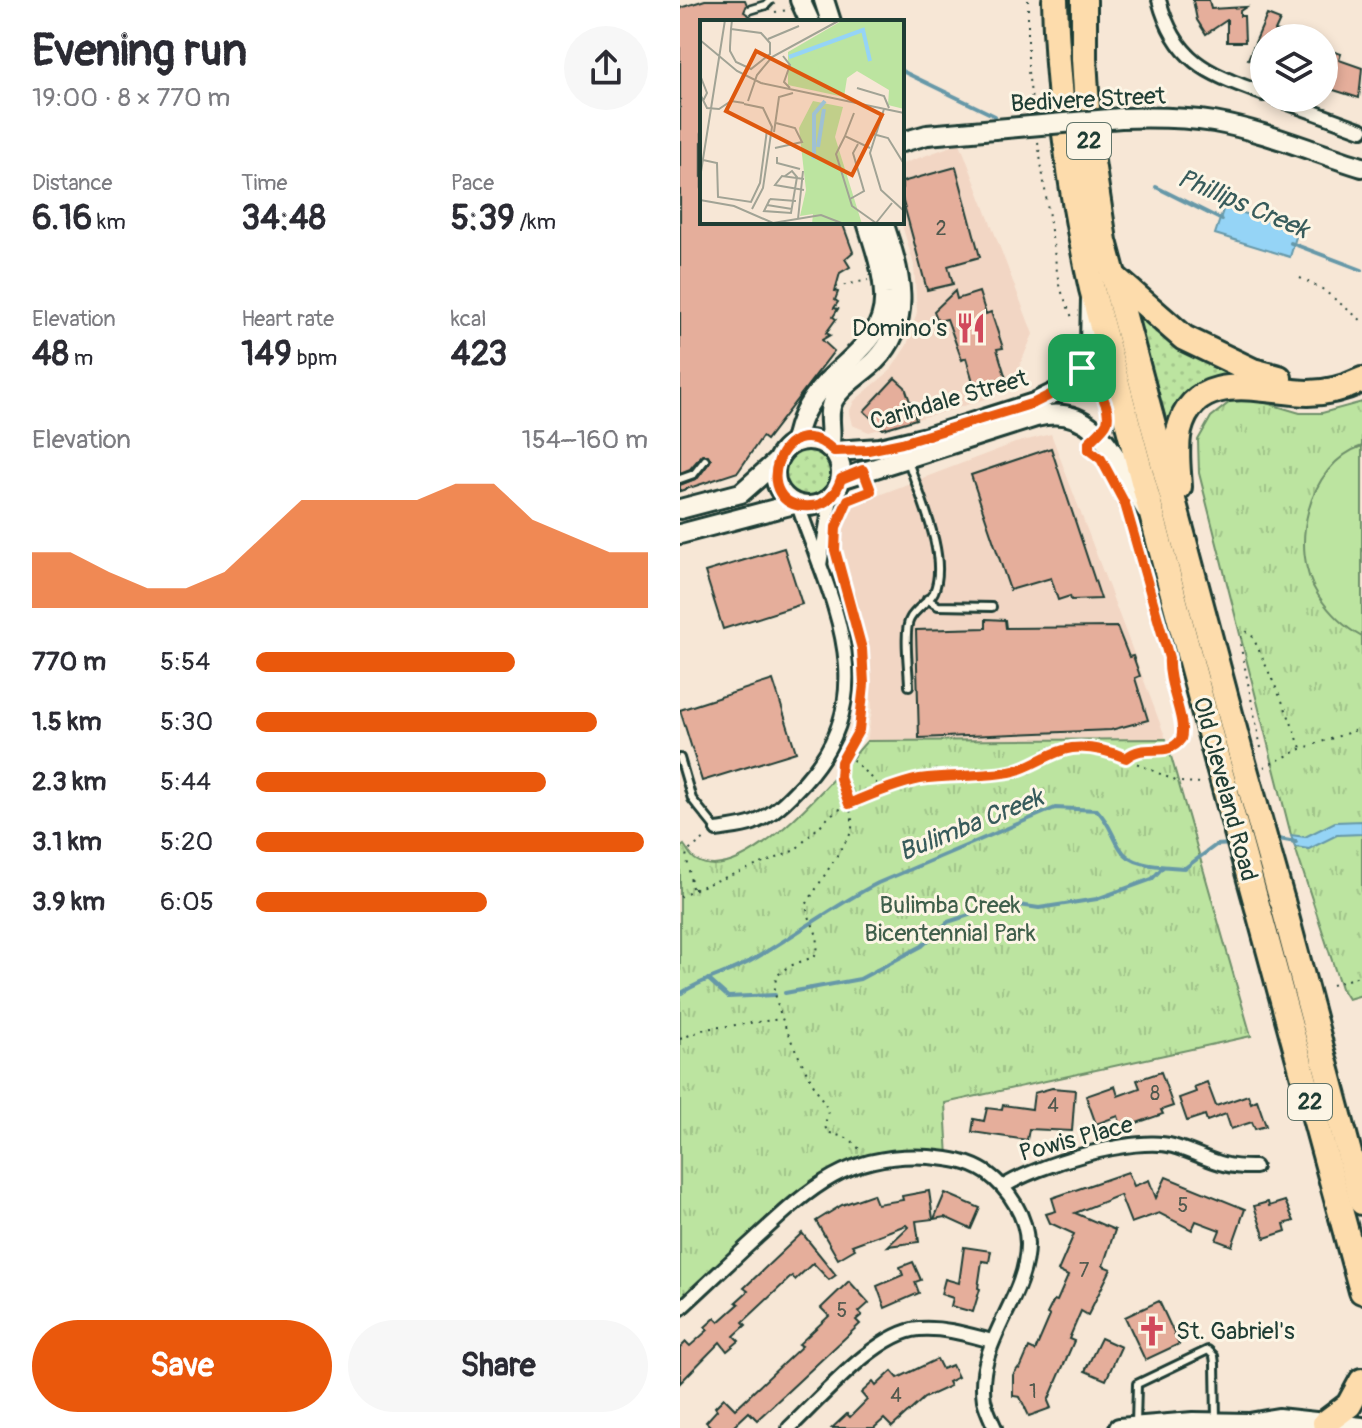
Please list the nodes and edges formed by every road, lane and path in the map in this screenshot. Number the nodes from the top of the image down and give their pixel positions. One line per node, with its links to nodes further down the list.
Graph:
1 (771, 0): 8 (lane, bridge)
2 (800, 0): 9 (street)
3 (824, 0): 10 (street)
4 (1028, 0): 13 (path)
5 (1055, 0): 26 (highway, Old Cleveland Road / 22)
6 (1084, 0): 26 (highway, Old Cleveland Road / 22)
7 (1159, 0): 11 (street)
8 (749, 10)
9 (809, 20)
10 (830, 20)
11 (1250, 89)
12 (1313, 112): 15 (street)
13 (1034, 118)
14 (904, 130): 17 (street, Bedivere Street)
15 (1362, 130)
16 (1037, 133): 29 (path)
17 (927, 135): 18 (street, Bedivere Street); 19 (street, Bedivere Street, bridge)
18 (904, 141)
19 (1341, 160): 20 (street, Bedivere Street); 21 (street, Bedivere Street)
20 (1362, 167)
21 (1362, 176)
22 (868, 224): 32 (street)
23 (884, 224): 33 (street)
24 (872, 278): 27 (path)
25 (1300, 278): 28 (path)
26 (1102, 282): 30 (highway); 34 (street, Carindale Street); 45 (highway, Old Cleveland Road / 22); 46 (highway, Old Cleveland Road / 22)
27 (836, 287)
28 (1362, 321)
29 (1075, 325)
30 (1362, 364)
31 (1362, 380): 46 (highway)
32 (795, 442): 33 (street); 36 (street)
33 (832, 449): 34 (street, Carindale Street); 39 (street)
34 (905, 450): 37 (street, Carindale Street); 45 (street, Carindale Street); 50 (lane)
35 (705, 460): 38 (lane)
36 (776, 462): 41 (street); 43 (street)
37 (863, 470): 39 (street, Carindale Street); 44 (path)
38 (680, 479)
39 (841, 479): 40 (street)
40 (831, 498): 41 (street); 49 (street)
41 (796, 504): 47 (street); 49 (street)
42 (1125, 504): 52 (path)
43 (680, 509)
44 (840, 517)
45 (1152, 517): 60 (highway, Old Cleveland Road / 22)
46 (1179, 527): 60 (highway, Old Cleveland Road / 22)
47 (680, 534)
48 (835, 550): 57 (path)
49 (820, 565): 63 (street)
50 (927, 599): 51 (lane); 54 (lane)
51 (992, 607)
52 (1162, 632)
53 (1167, 646): 59 (path)
54 (909, 686)
55 (1362, 728): 56 (path)
56 (1301, 749): 60 (path); 60 (path)
57 (845, 753): 61 (path); 62 (path)
58 (680, 758): 63 (lane)
59 (1126, 758): 60 (path); 61 (path)
60 (1238, 763): 73 (highway, Old Cleveland Road / 22, bridge); 74 (highway, Old Cleveland Road / 22, bridge)
61 (883, 789): 62 (path)
62 (849, 804): 64 (path); 68 (path)
63 (717, 830): 64 (path)
64 (692, 890): 65 (path)
65 (680, 897)
66 (1362, 975): 67 (path)
67 (1332, 985)
68 (782, 1019): 69 (path); 70 (path)
69 (680, 1039)
70 (866, 1163): 72 (street); 75 (street)
71 (1255, 1167): 72 (street, Powis Place)
72 (1003, 1187): 76 (street)
73 (1362, 1202)
74 (1362, 1291)
75 (680, 1309)
76 (992, 1341): 83 (street); 84 (street)
77 (1362, 1381): 79 (highway)
78 (1216, 1421): 80 (street); 81 (street); 81 (lane)
79 (1325, 1423): 80 (street); 82 (street)
80 (1256, 1426)
81 (1140, 1427)
82 (1362, 1427)
83 (789, 1428)
84 (995, 1428)

